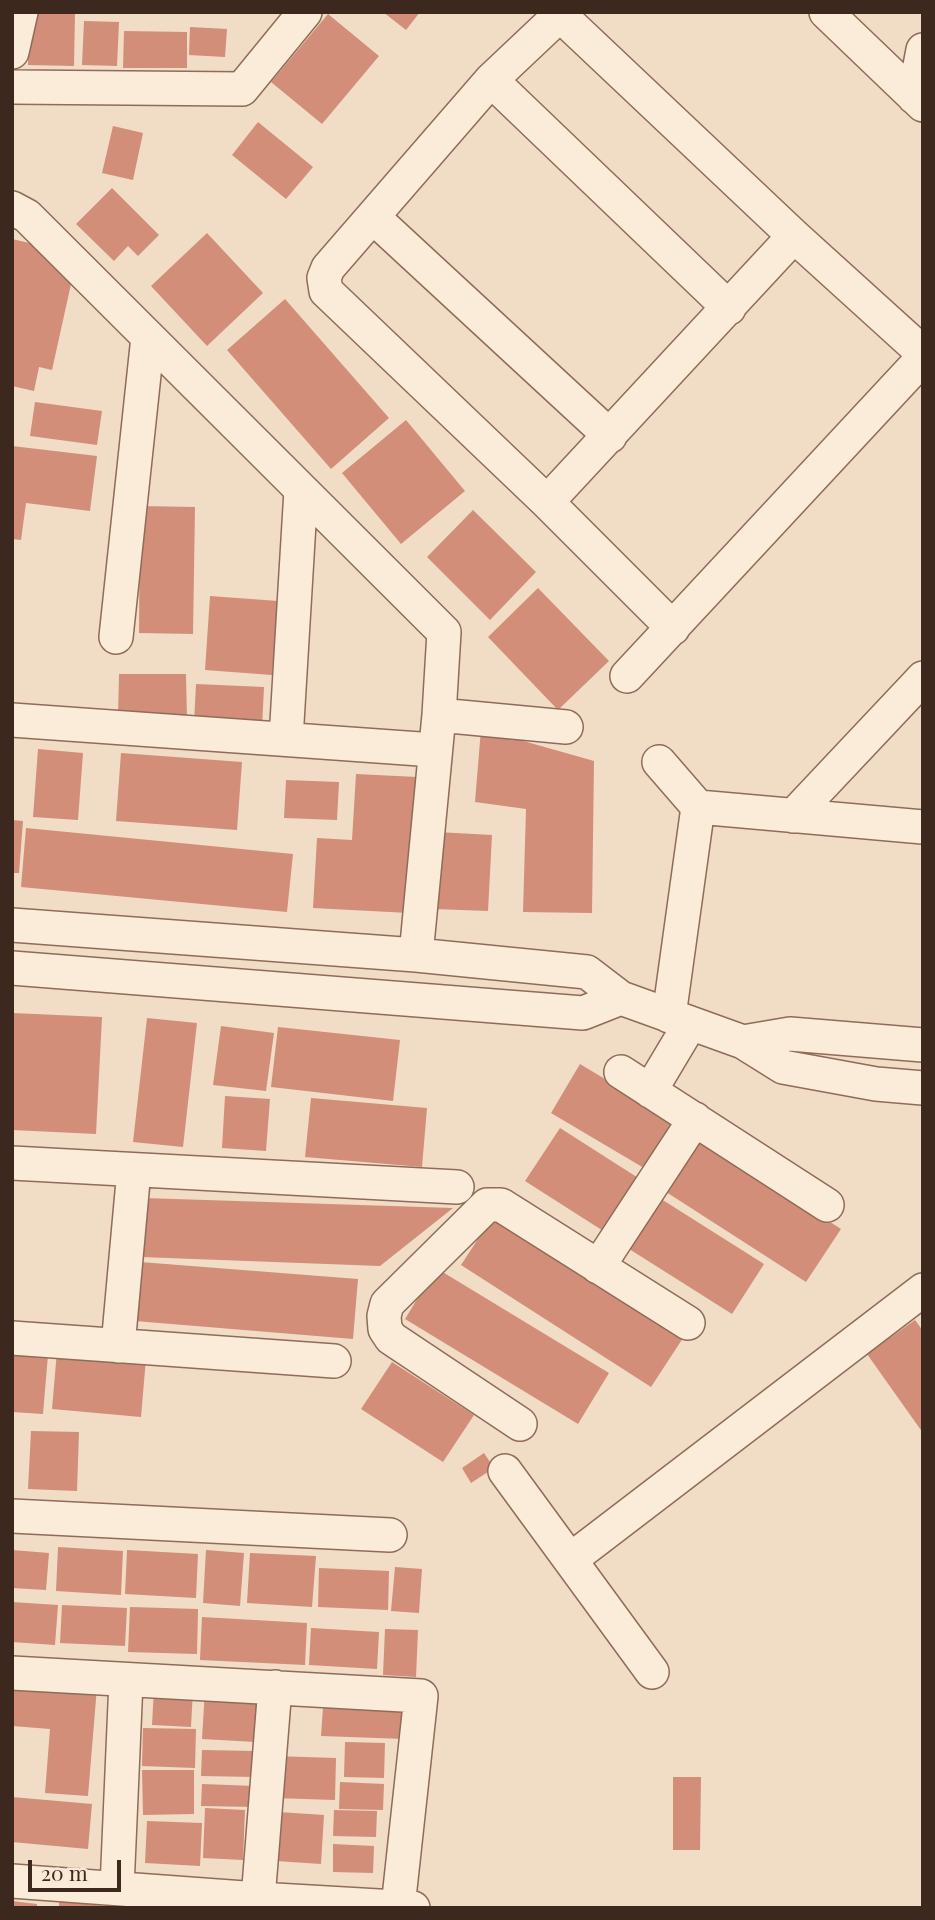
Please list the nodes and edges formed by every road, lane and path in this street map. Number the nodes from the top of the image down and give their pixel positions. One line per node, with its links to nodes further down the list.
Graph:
1 (20, 12): 6 (street)
2 (305, 12): 8 (street)
3 (826, 12): 9 (street)
4 (561, 13): 7 (street); 12 (street)
5 (923, 50): 9 (street)
6 (12, 52)
7 (491, 80): 11 (street); 13 (street)
8 (12, 87)
9 (919, 101)
10 (12, 208): 14 (street)
11 (373, 217): 16 (street); 18 (street)
12 (794, 236): 13 (street); 15 (street)
13 (729, 307): 16 (street)
14 (148, 337): 17 (street); 20 (street)
15 (923, 355): 19 (street)
16 (610, 436): 18 (street)
17 (301, 490): 23 (street); 26 (street)
18 (547, 502): 19 (street)
19 (673, 628): 21 (street)
20 (116, 637)
21 (627, 676)
22 (923, 678): 30 (street)
23 (439, 715): 25 (street); 27 (street)
24 (12, 720): 26 (street)
25 (566, 727)
26 (286, 739): 27 (street)
27 (434, 750): 33 (street)
28 (659, 762): 29 (street)
29 (698, 807): 30 (street); 36 (street)
30 (793, 816): 31 (street)
31 (923, 827)
32 (12, 925): 33 (street)
33 (416, 955): 35 (street)
34 (12, 968): 35 (street)
35 (621, 998): 36 (street)
36 (680, 1020): 37 (street); 41 (street)
37 (743, 1042): 38 (street); 40 (street)
38 (923, 1045)
39 (621, 1072): 41 (street)
40 (923, 1088)
41 (650, 1091): 42 (street)
42 (695, 1119): 46 (street); 47 (street)
43 (12, 1163): 44 (street)
44 (134, 1170): 45 (street); 51 (street)
45 (457, 1187)
46 (827, 1205)
47 (598, 1267): 49 (street); 53 (street)
48 (923, 1290): 57 (street)
49 (688, 1323)
50 (12, 1338): 51 (street)
51 (118, 1346): 52 (street)
52 (334, 1361)
53 (520, 1424)
54 (505, 1471): 57 (street)
55 (12, 1516): 56 (street)
56 (390, 1535)
57 (570, 1560): 58 (street)
58 (652, 1672)
59 (12, 1673): 60 (street)
60 (127, 1681): 61 (street); 63 (street)
61 (275, 1687): 64 (street); 65 (street)
62 (12, 1881): 63 (street)
63 (117, 1888): 64 (street)
64 (258, 1899): 65 (street)
65 (406, 1907)

